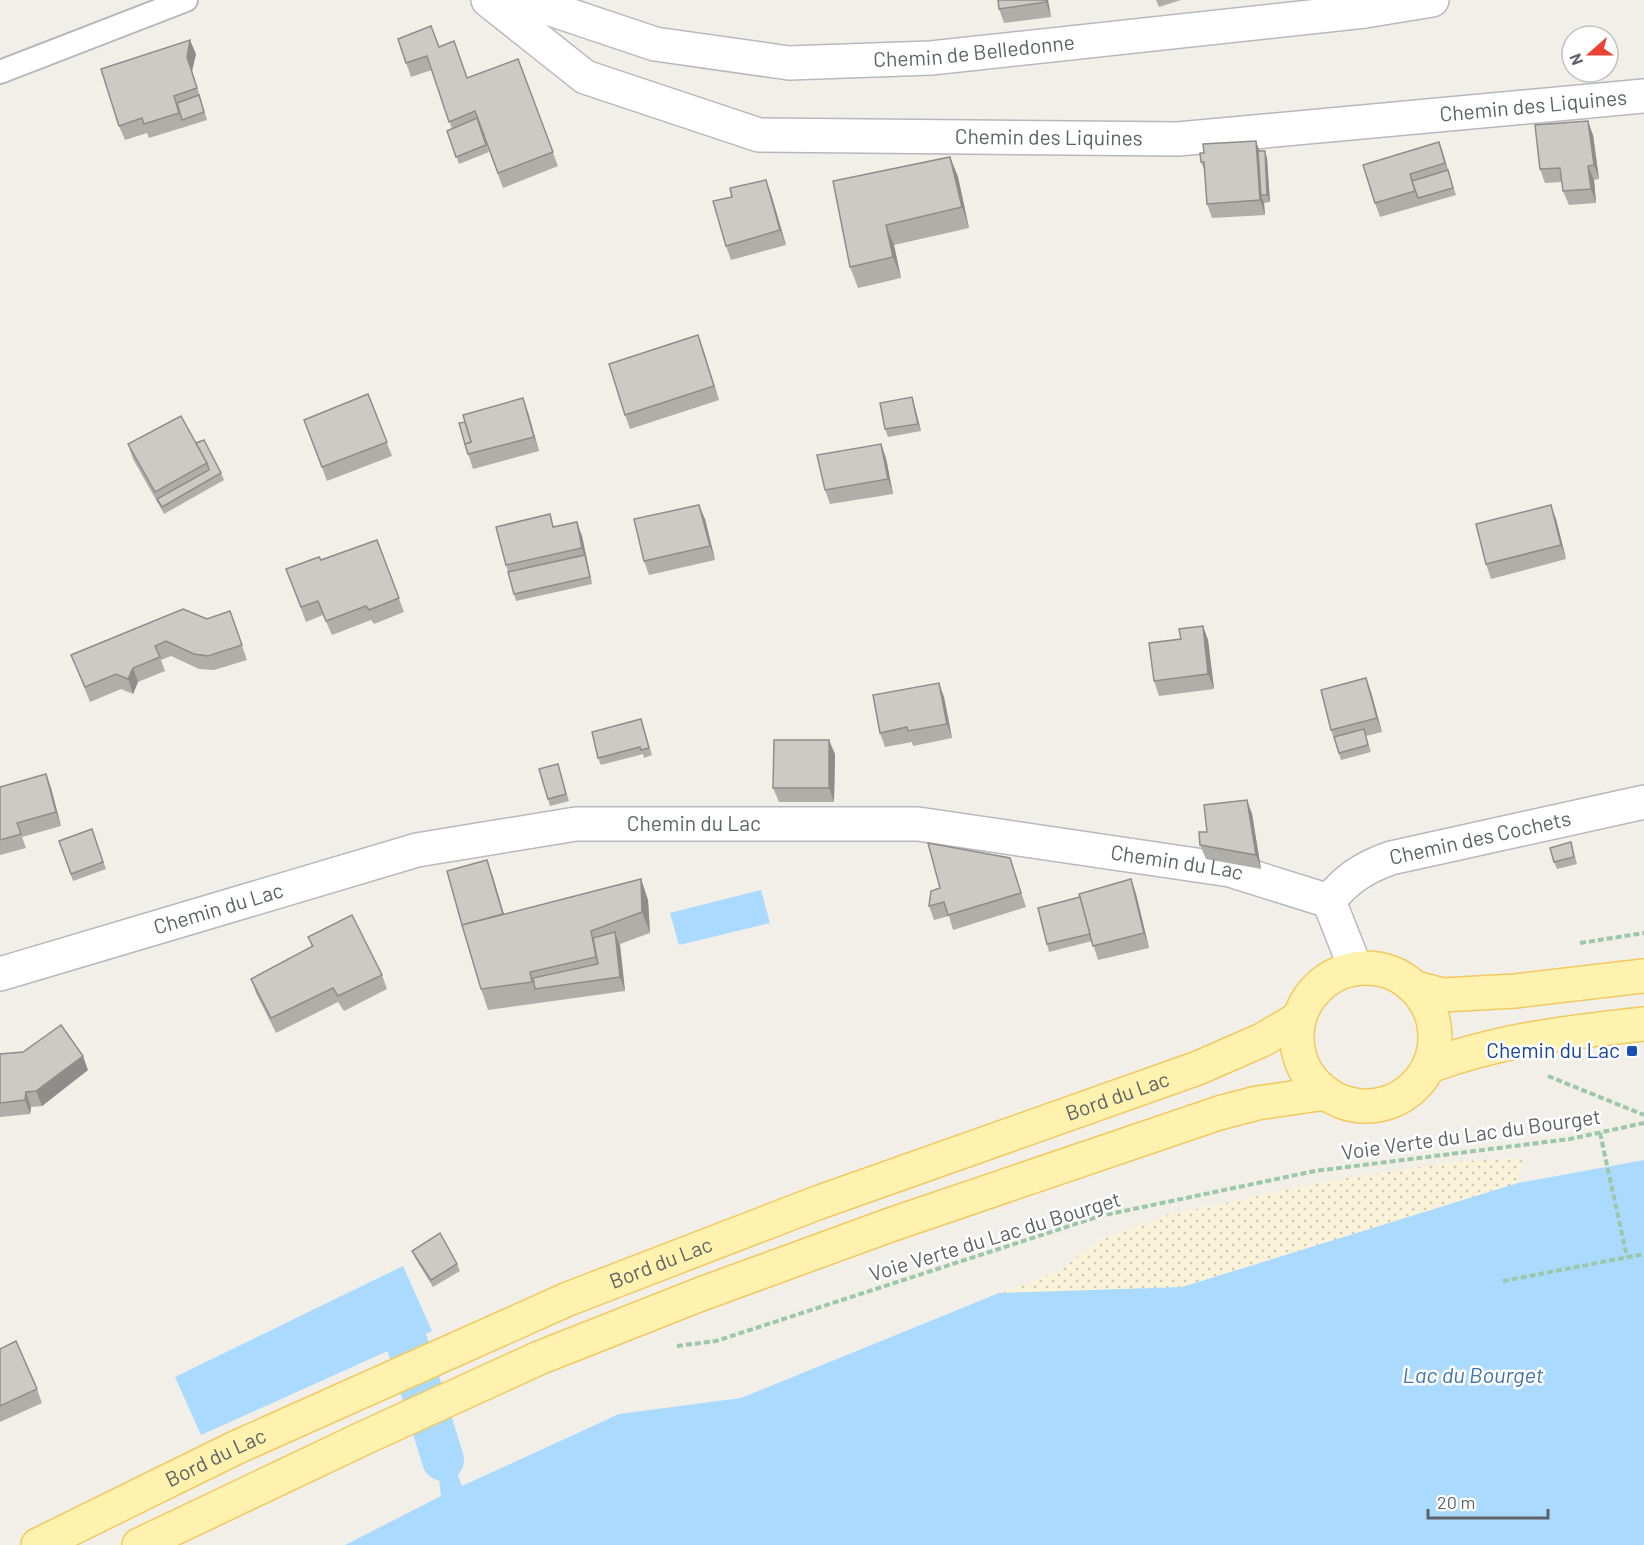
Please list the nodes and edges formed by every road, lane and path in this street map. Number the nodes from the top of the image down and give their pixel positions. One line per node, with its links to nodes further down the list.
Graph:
1 (186, 0): 5 (lane)
2 (488, 0): 6 (street, Chemin des Liquines)
3 (524, 0): 4 (street, Chemin de Belledonne)
4 (1432, 0)
5 (0, 72)
6 (1644, 96)
7 (1644, 802): 8 (street, Chemin des Cochets)
8 (1329, 901): 9 (street); 10 (street, Chemin du Lac)
9 (1355, 967): 12 (main road); 13 (main road)
10 (0, 974)
11 (1644, 976): 12 (main road)
12 (1416, 988): 16 (main road)
13 (1299, 1019): 17 (main road); 25 (main road, Bord du Lac)
14 (1644, 1024): 15 (main road)
15 (1523, 1040): 16 (main road); 18 (path)
16 (1430, 1066): 17 (main road)
17 (1326, 1093): 26 (main road)
18 (1644, 1116)
19 (1644, 1123): 20 (path, Voie Verte du Lac du Bourget)
20 (1600, 1133): 22 (path); 24 (path, Voie Verte du Lac du Bourget)
21 (1644, 1254): 22 (path)
22 (1627, 1257): 23 (path)
23 (1503, 1281)
24 (675, 1346)
25 (38, 1545)
26 (139, 1545)

